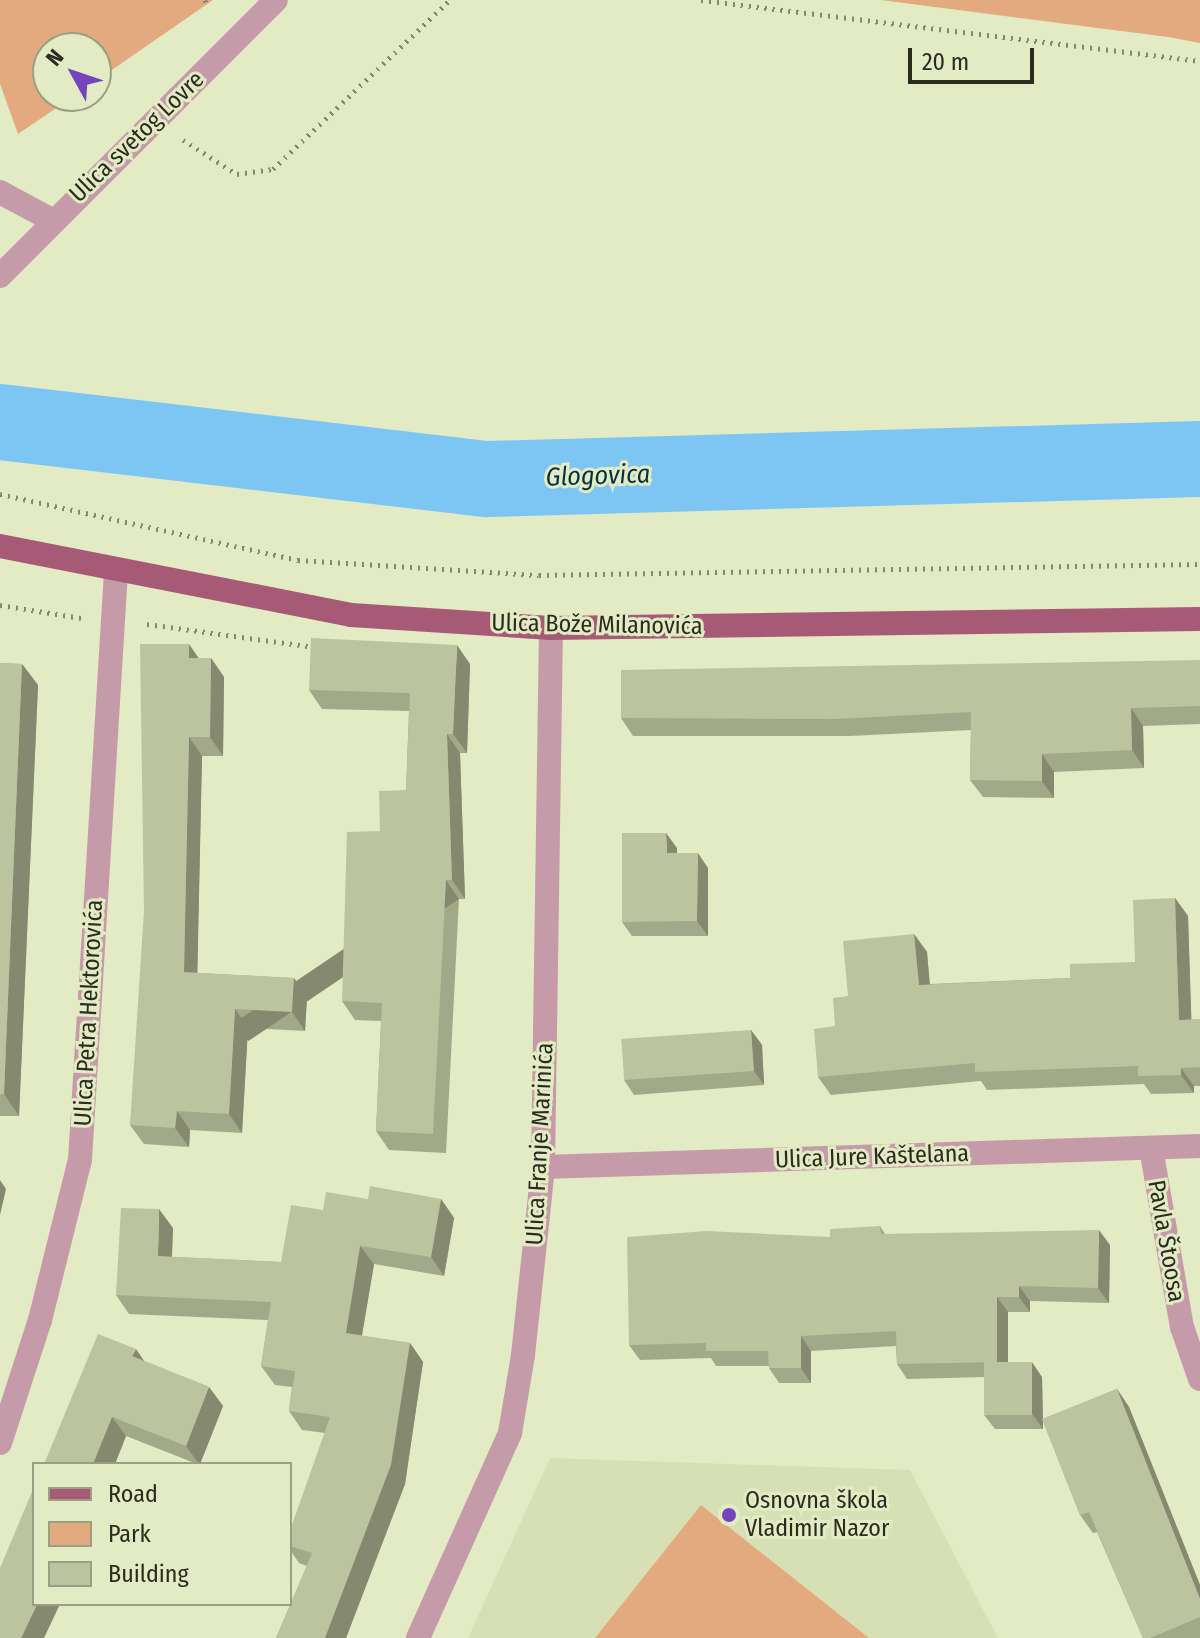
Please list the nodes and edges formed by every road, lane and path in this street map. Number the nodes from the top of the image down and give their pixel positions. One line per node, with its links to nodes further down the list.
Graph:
1 (276, 0): 5 (street, Ulica svetog Lovre)
2 (450, 0): 5 (path)
3 (701, 0): 4 (path)
4 (1200, 61)
5 (156, 122): 7 (street, Ulica svetog Lovre)
6 (0, 192): 7 (street)
7 (52, 220): 8 (street, Ulica svetog Lovre)
8 (0, 276)
9 (0, 494): 11 (path)
10 (0, 546): 12 (main road, Ulica Bože Milanovića)
11 (1200, 564)
12 (116, 572): 16 (main road, Ulica Bože Milanovića); 21 (street, Ulica Petra Hektorovića)
13 (0, 605): 14 (path)
14 (80, 618)
15 (1200, 619): 16 (main road, Ulica Bože Milanovića)
16 (551, 628): 19 (street, Ulica Franje Marinića)
17 (1200, 1146): 18 (street, Ulica Jure Kaštelana)
18 (1151, 1148): 19 (street, Ulica Jure Kaštelana); 20 (street, Pavla Štoosa)
19 (543, 1167): 22 (street, Ulica Franje Marinića)
20 (1200, 1379)
21 (0, 1443)
22 (418, 1638)

